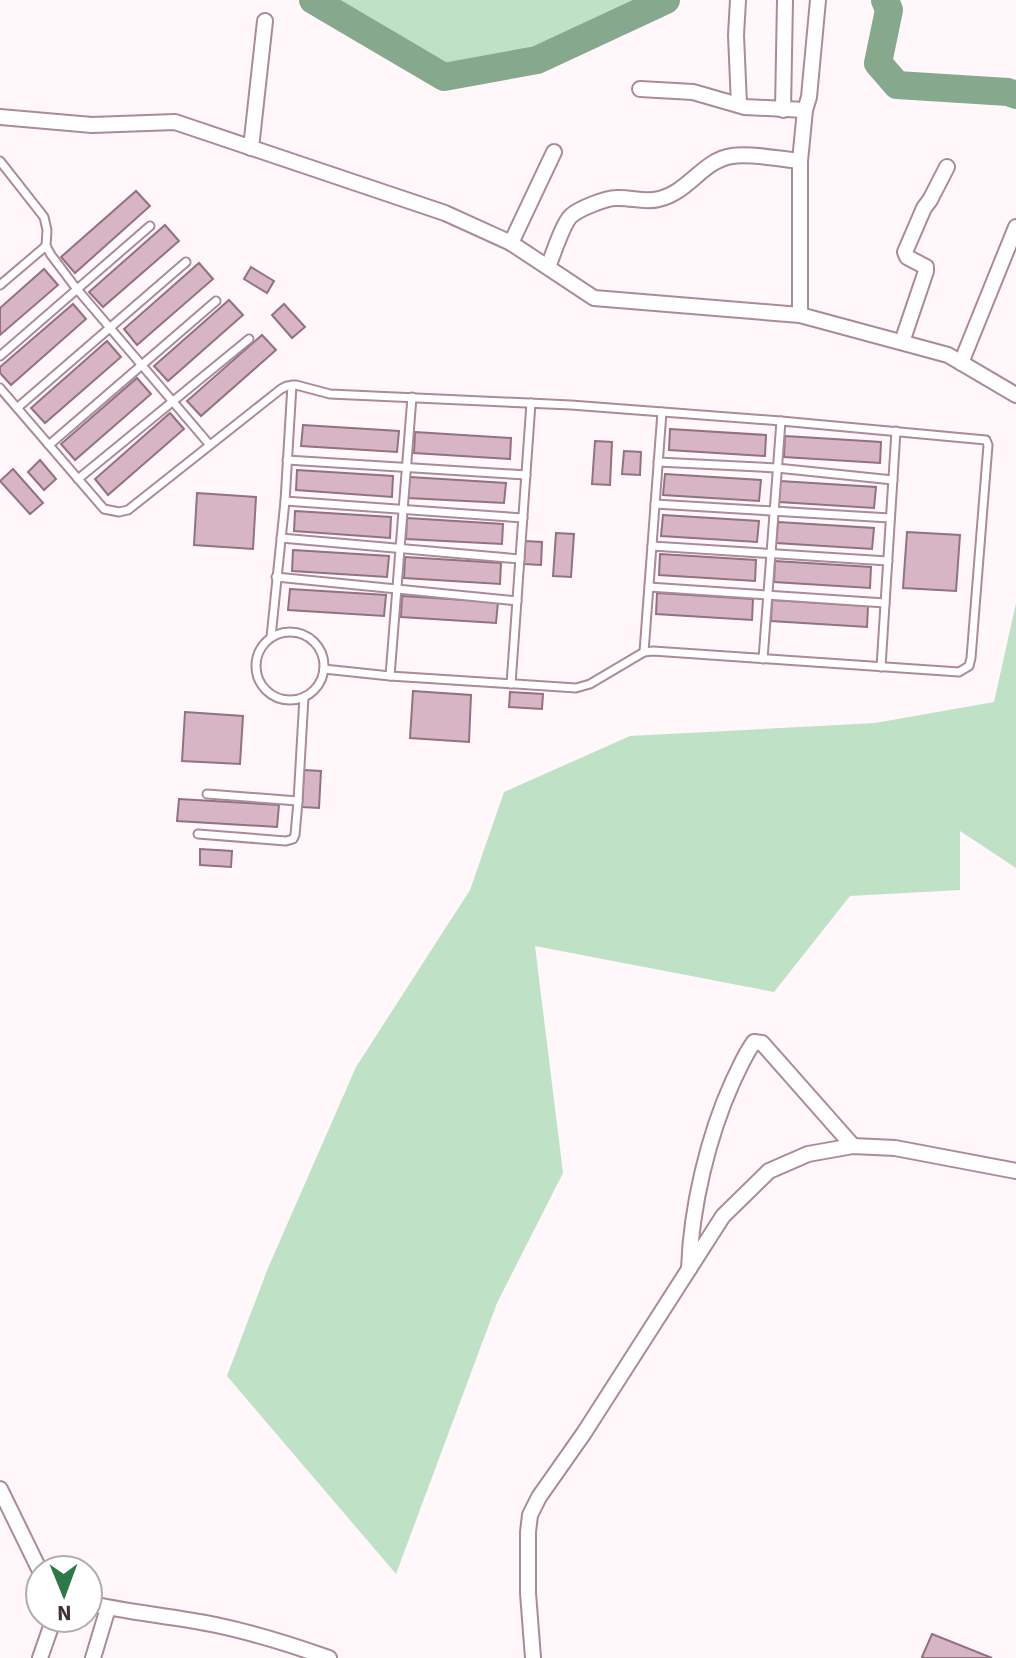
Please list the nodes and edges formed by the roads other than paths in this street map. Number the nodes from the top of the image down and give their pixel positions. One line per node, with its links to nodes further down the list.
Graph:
1 (738, 0): 6 (street)
2 (785, 0): 7 (street)
3 (818, 0): 8 (street)
4 (265, 21): 10 (street)
5 (640, 89): 6 (street)
6 (739, 105): 7 (street)
7 (783, 110): 8 (street)
8 (805, 110): 13 (street)
9 (0, 117): 10 (street)
10 (251, 148): 17 (street)
11 (554, 152): 17 (street)
12 (0, 161): 18 (lane)
13 (800, 161): 20 (street); 24 (street)
14 (947, 167): 27 (street)
15 (150, 226): 22 (lane)
16 (1016, 227): 29 (street)
17 (511, 243): 20 (street)
18 (46, 246): 21 (lane); 22 (lane)
19 (186, 262): 25 (lane)
20 (548, 267): 24 (street)
21 (0, 285)
22 (76, 288): 25 (lane); 28 (lane)
23 (216, 301): 30 (lane)
24 (800, 315): 27 (street)
25 (111, 328): 30 (lane); 37 (lane)
26 (249, 339): 35 (lane)
27 (902, 342): 29 (street)
28 (0, 356)
29 (961, 363): 33 (street)
30 (142, 365): 35 (lane); 42 (lane)
31 (292, 385): 34 (lane); 41 (lane); 43 (lane)
32 (0, 388): 37 (lane)
33 (1016, 395)
34 (412, 397): 36 (lane); 45 (lane)
35 (172, 401): 41 (lane); 48 (lane)
36 (531, 403): 38 (lane); 47 (lane)
37 (17, 408): 42 (lane)
38 (662, 412): 39 (lane); 44 (lane)
39 (781, 421): 40 (lane); 46 (lane)
40 (896, 431): 49 (lane); 71 (lane)
41 (209, 444): 48 (lane)
42 (49, 445): 48 (lane)
43 (287, 460): 45 (lane); 50 (lane)
44 (658, 462): 46 (lane); 51 (lane)
45 (407, 467): 47 (lane); 52 (lane)
46 (777, 468): 49 (lane); 53 (lane)
47 (526, 475): 54 (lane)
48 (78, 479)
49 (893, 480): 55 (lane)
50 (285, 501): 52 (lane); 56 (lane)
51 (655, 504): 53 (lane); 57 (lane)
52 (403, 508): 54 (lane); 58 (lane)
53 (774, 511): 55 (lane); 59 (lane)
54 (523, 518): 60 (lane)
55 (890, 518): 61 (lane)
56 (281, 538): 58 (lane); 62 (lane)
57 (652, 546): 59 (lane); 63 (lane)
58 (400, 548): 60 (lane); 64 (lane)
59 (771, 553): 61 (lane); 65 (lane)
60 (520, 559): 66 (lane)
61 (888, 561): 67 (lane)
62 (276, 577): 64 (lane); 68 (lane)
63 (649, 587): 65 (lane); 69 (lane)
64 (397, 589): 66 (lane); 73 (lane)
65 (768, 594): 67 (lane); 70 (lane)
66 (517, 601): 74 (lane)
67 (885, 603): 71 (lane)
68 (271, 637): 72 (lane); 75 (lane)
69 (644, 652): 70 (lane); 74 (lane)
70 (763, 659): 71 (lane)
71 (881, 667)
72 (324, 669): 73 (lane); 75 (lane)
73 (390, 676): 74 (lane)
74 (511, 684)
75 (304, 697): 77 (lane)
76 (207, 794): 77 (lane)
77 (298, 801): 78 (lane)
78 (198, 834)
79 (853, 1146): 80 (street); 81 (street); 81 (street)
80 (1016, 1171)
81 (689, 1269): 90 (street)
82 (0, 1489): 83 (street)
83 (32, 1554)
84 (104, 1607): 85 (street)
85 (108, 1608): 88 (street); 89 (street)
86 (48, 1634): 87 (street)
87 (40, 1658)
88 (93, 1658)
89 (329, 1658)
90 (533, 1658)

